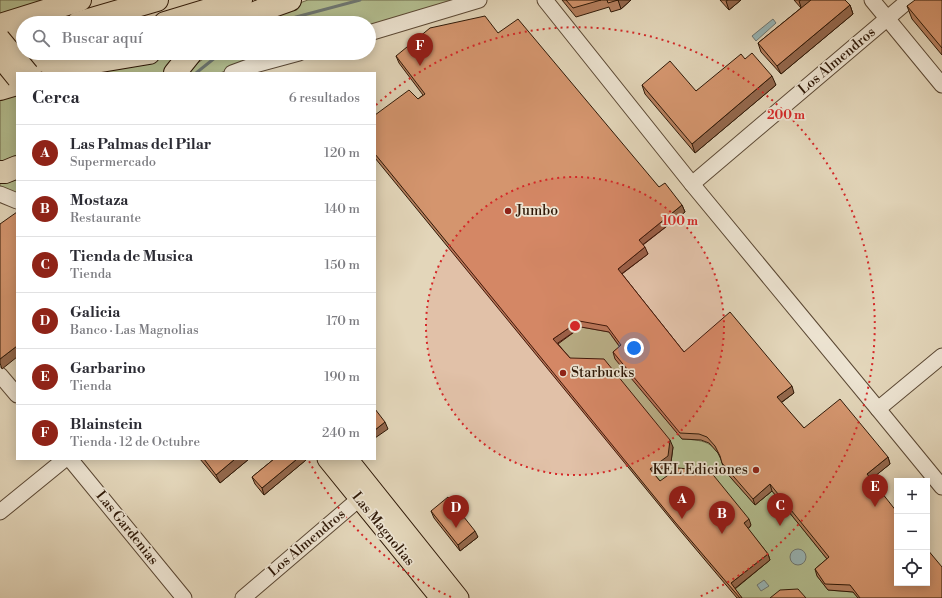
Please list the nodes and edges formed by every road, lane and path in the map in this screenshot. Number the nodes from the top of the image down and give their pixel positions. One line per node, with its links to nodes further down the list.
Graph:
1 (80, 0): 9 (highway)
2 (157, 0): 10 (highway)
3 (241, 0): 11 (highway)
4 (290, 0): 12 (highway)
5 (479, 0): 16 (street)
6 (545, 0): 38 (street)
7 (872, 0): 13 (street)
8 (909, 0): 13 (street, Los Almendros)
9 (29, 16)
10 (102, 16)
11 (188, 16)
12 (248, 16)
13 (887, 18): 34 (street); 38 (street, Los Almendros)
14 (16, 20): 15 (highway)
15 (0, 25)
16 (376, 31)
17 (0, 38): 20 (main road, bridge)
18 (16, 41): 19 (highway)
19 (0, 46)
20 (16, 57)
21 (0, 58): 32 (main road, bridge)
22 (18, 60): 27 (main road, bridge)
23 (43, 60): 31 (highway)
24 (107, 60): 28 (highway)
25 (185, 60): 29 (highway)
26 (271, 60): 30 (street)
27 (28, 72)
28 (56, 72)
29 (176, 72)
30 (235, 72)
31 (0, 73)
32 (16, 78)
33 (16, 84): 35 (highway)
34 (942, 85)
35 (0, 89)
36 (16, 167): 37 (highway)
37 (0, 172)
38 (692, 184): 44 (street)
39 (0, 194): 40 (street)
40 (16, 201)
41 (942, 356): 44 (street)
42 (0, 375): 43 (street)
43 (16, 394)
44 (878, 408): 49 (street)
45 (64, 460): 51 (street)
46 (71, 460): 52 (street, Las Gardenias)
47 (328, 460): 50 (main road, Las Magnolias)
48 (348, 460): 50 (main road, Las Magnolias)
49 (942, 487)
50 (365, 493): 53 (street, Los Almendros); 54 (main road, Las Magnolias); 55 (main road, Las Magnolias)
51 (0, 512)
52 (184, 598)
53 (243, 598)
54 (440, 598)
55 (459, 598)

